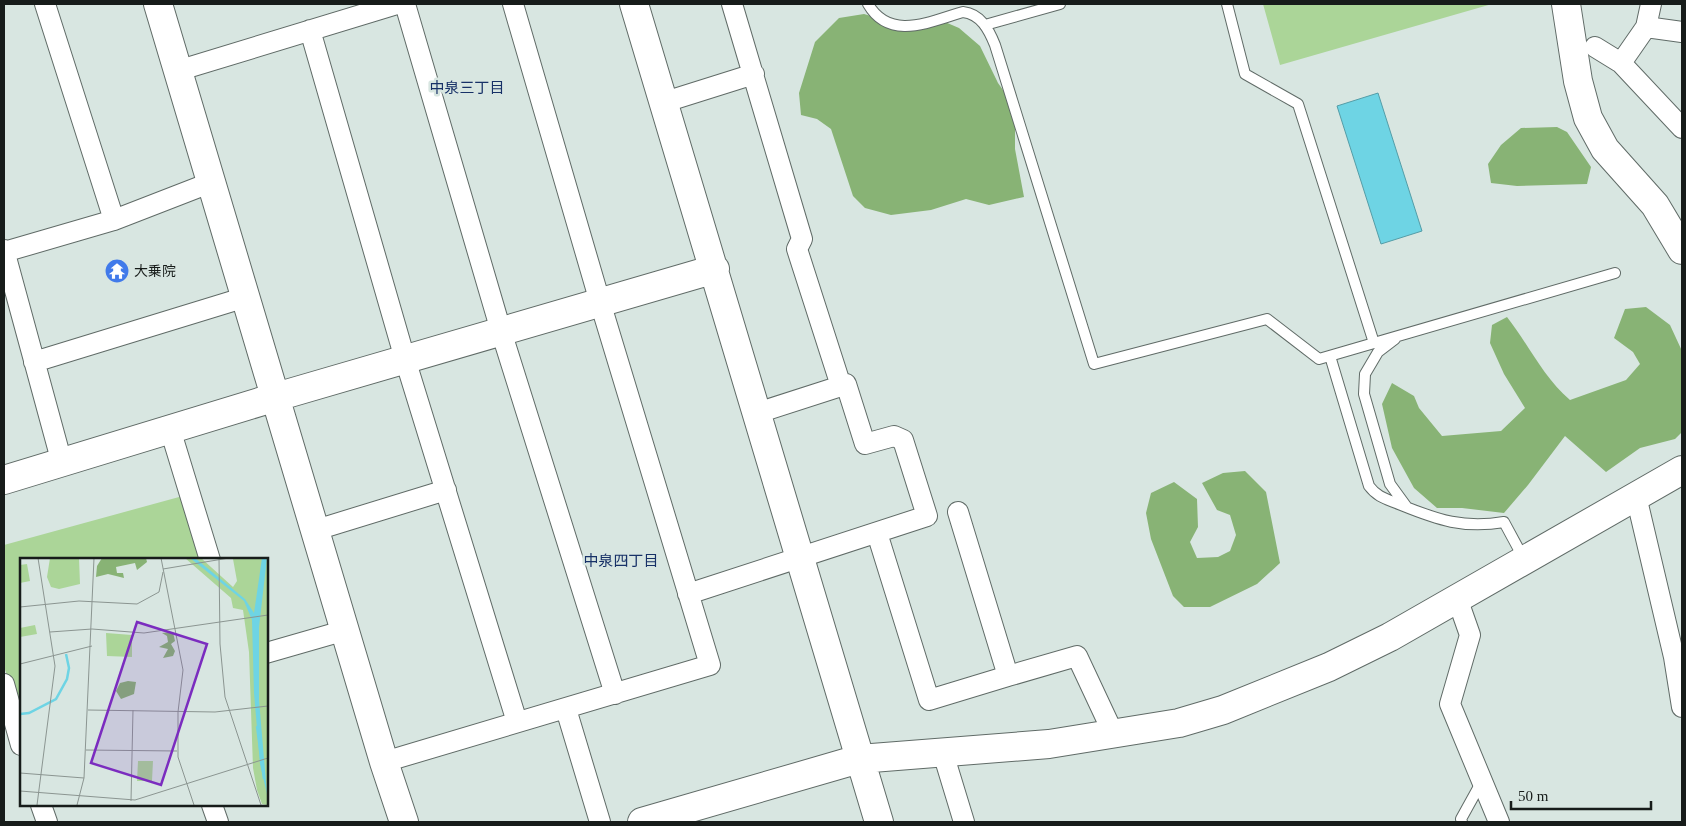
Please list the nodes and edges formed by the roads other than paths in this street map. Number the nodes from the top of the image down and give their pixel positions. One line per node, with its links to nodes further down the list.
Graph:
1 (45, 4): 25 (street)
2 (158, 4): 20 (street)
3 (397, 4): 13 (street)
4 (405, 4): 32 (street)
5 (513, 4): 31 (street)
6 (634, 4): 22 (street)
7 (732, 4): 21 (street)
8 (868, 4): 14 (lane)
9 (1060, 4): 14 (lane)
10 (1227, 4): 34 (lane)
11 (1566, 4): 26 (street)
12 (1651, 4): 15 (street)
13 (355, 10): 16 (street)
14 (985, 25): 35 (lane)
15 (1646, 27): 17 (street); 19 (street)
16 (310, 30): 20 (street); 36 (street)
17 (1682, 32)
18 (1595, 47): 19 (street)
19 (1622, 63): 23 (street)
20 (178, 71): 24 (street)
21 (754, 74): 22 (street); 38 (street)
22 (665, 102): 28 (street)
23 (1682, 128)
24 (212, 182): 25 (street); 30 (street)
25 (114, 220): 27 (street)
26 (1682, 250)
27 (4, 251): 37 (street)
28 (715, 269): 31 (street); 40 (street)
29 (1615, 273): 33 (lane)
30 (246, 297): 37 (street); 39 (street)
31 (600, 302): 32 (street); 54 (street)
32 (501, 331): 36 (street); 60 (street)
33 (1399, 336): 34 (lane); 47 (lane)
34 (1374, 343): 35 (lane)
35 (1330, 356): 47 (lane)
36 (406, 359): 39 (street); 45 (street)
37 (34, 362): 42 (street)
38 (841, 386): 40 (street); 50 (street)
39 (276, 397): 41 (street); 49 (street)
40 (757, 413): 52 (street)
41 (170, 429): 42 (street); 51 (street)
42 (62, 463): 44 (street)
43 (1682, 470): 46 (street)
44 (4, 480)
45 (446, 490): 49 (street); 63 (street)
46 (1636, 496): 53 (street); 61 (street)
47 (1408, 508): 53 (lane)
48 (958, 512): 58 (street)
49 (316, 530): 56 (street)
50 (877, 533): 52 (street); 58 (street)
51 (209, 558)
52 (799, 559): 54 (street); 68 (street)
53 (1524, 559): 55 (street)
54 (688, 594): 60 (street)
55 (1457, 598): 65 (street); 70 (street)
56 (346, 630): 57 (street); 69 (street)
57 (268, 652)
58 (1008, 676): 65 (street)
59 (4, 684): 64 (street)
60 (615, 694): 62 (street)
61 (1682, 707)
62 (566, 709): 63 (street); 76 (street)
63 (516, 722): 69 (street)
64 (13, 725): 66 (street)
65 (1114, 734): 67 (street)
66 (20, 742)
67 (943, 753): 68 (street); 79 (street)
68 (859, 759): 77 (street); 78 (street)
69 (384, 762): 75 (street)
70 (1482, 781): 80 (lane); 81 (street)
71 (41, 806): 73 (street)
72 (212, 806): 74 (street)
73 (47, 822)
74 (218, 822)
75 (404, 822)
76 (600, 822)
77 (642, 822)
78 (879, 822)
79 (964, 822)
80 (1462, 822)
81 (1499, 822)

